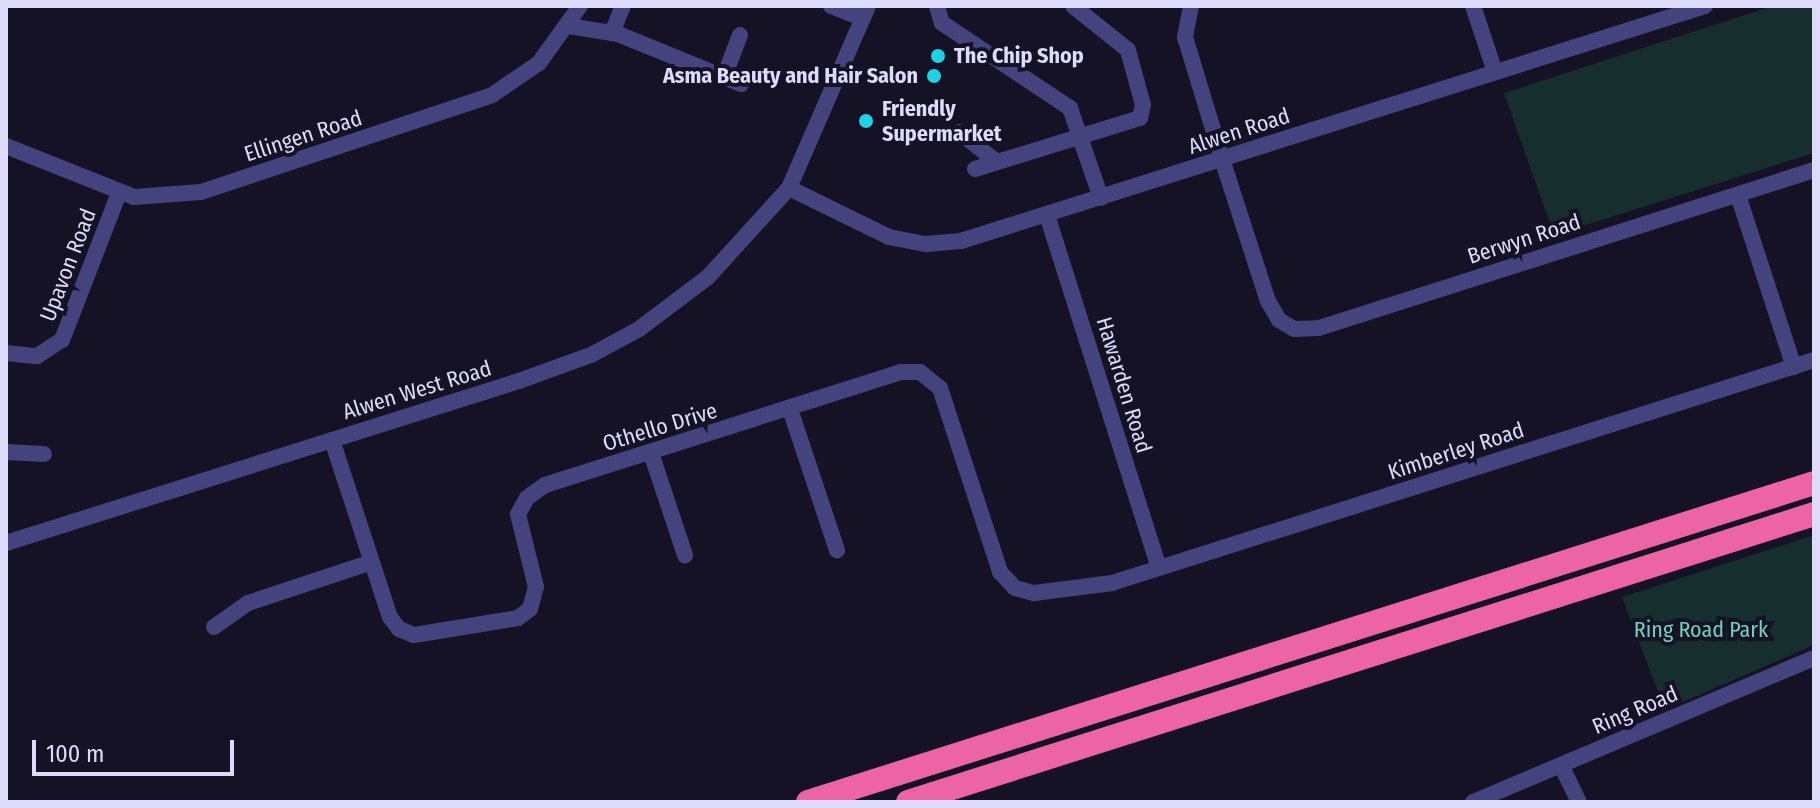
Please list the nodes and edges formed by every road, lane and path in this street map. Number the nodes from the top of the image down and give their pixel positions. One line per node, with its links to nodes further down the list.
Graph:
1 (580, 6): 10 (street, Ellingen Road)
2 (623, 6): 11 (street)
3 (831, 6): 9 (street)
4 (937, 6): 17 (street)
5 (1073, 6): 17 (street)
6 (1191, 6): 19 (street, Berwyn Road)
7 (1473, 6): 13 (street)
8 (1705, 6): 13 (street, Alwen Road)
9 (866, 12): 23 (street, Alwen West Road)
10 (569, 26): 11 (street); 24 (street, Ellingen Road)
11 (612, 33): 14 (street)
12 (740, 35): 14 (street)
13 (1495, 72): 19 (street, Alwen Road)
14 (724, 77): 15 (street)
15 (741, 84)
16 (959, 132): 20 (street)
17 (1082, 134): 20 (street); 26 (street)
18 (6, 146): 24 (street, Ellingen Road)
19 (1222, 159): 25 (street, Berwyn Road); 26 (street, Alwen Road)
20 (997, 162): 21 (street)
21 (975, 169)
22 (1814, 170): 25 (street, Berwyn Road)
23 (789, 188): 27 (street, Alwen Road); 32 (street, Alwen West Road)
24 (119, 193): 28 (street, Upavon Road)
25 (1738, 195): 30 (street)
26 (1101, 198): 27 (street, Alwen Road)
27 (1047, 215): 42 (street, Hawarden Road)
28 (6, 353)
29 (1814, 360): 30 (street, Kimberley Road)
30 (1794, 367): 42 (street, Kimberley Road)
31 (790, 409): 34 (street, Othello Drive); 39 (street); 43 (street, Othello Drive)
32 (332, 440): 38 (street, Alwen West Road); 41 (street, Othello Drive)
33 (6, 452): 35 (street)
34 (651, 453): 40 (street); 41 (street, Othello Drive)
35 (44, 454)
36 (1814, 483): 47 (highway)
37 (1814, 514): 48 (highway)
38 (6, 543)
39 (837, 550)
40 (685, 555)
41 (369, 563): 44 (street)
42 (1159, 568): 43 (street, Kimberley Road)
43 (1112, 583)
44 (214, 627)
45 (1814, 658): 46 (street, Ring Road)
46 (1561, 765): 49 (street, Ring Road); 50 (street)
47 (808, 802)
48 (908, 802)
49 (1473, 802)
50 (1579, 802)

